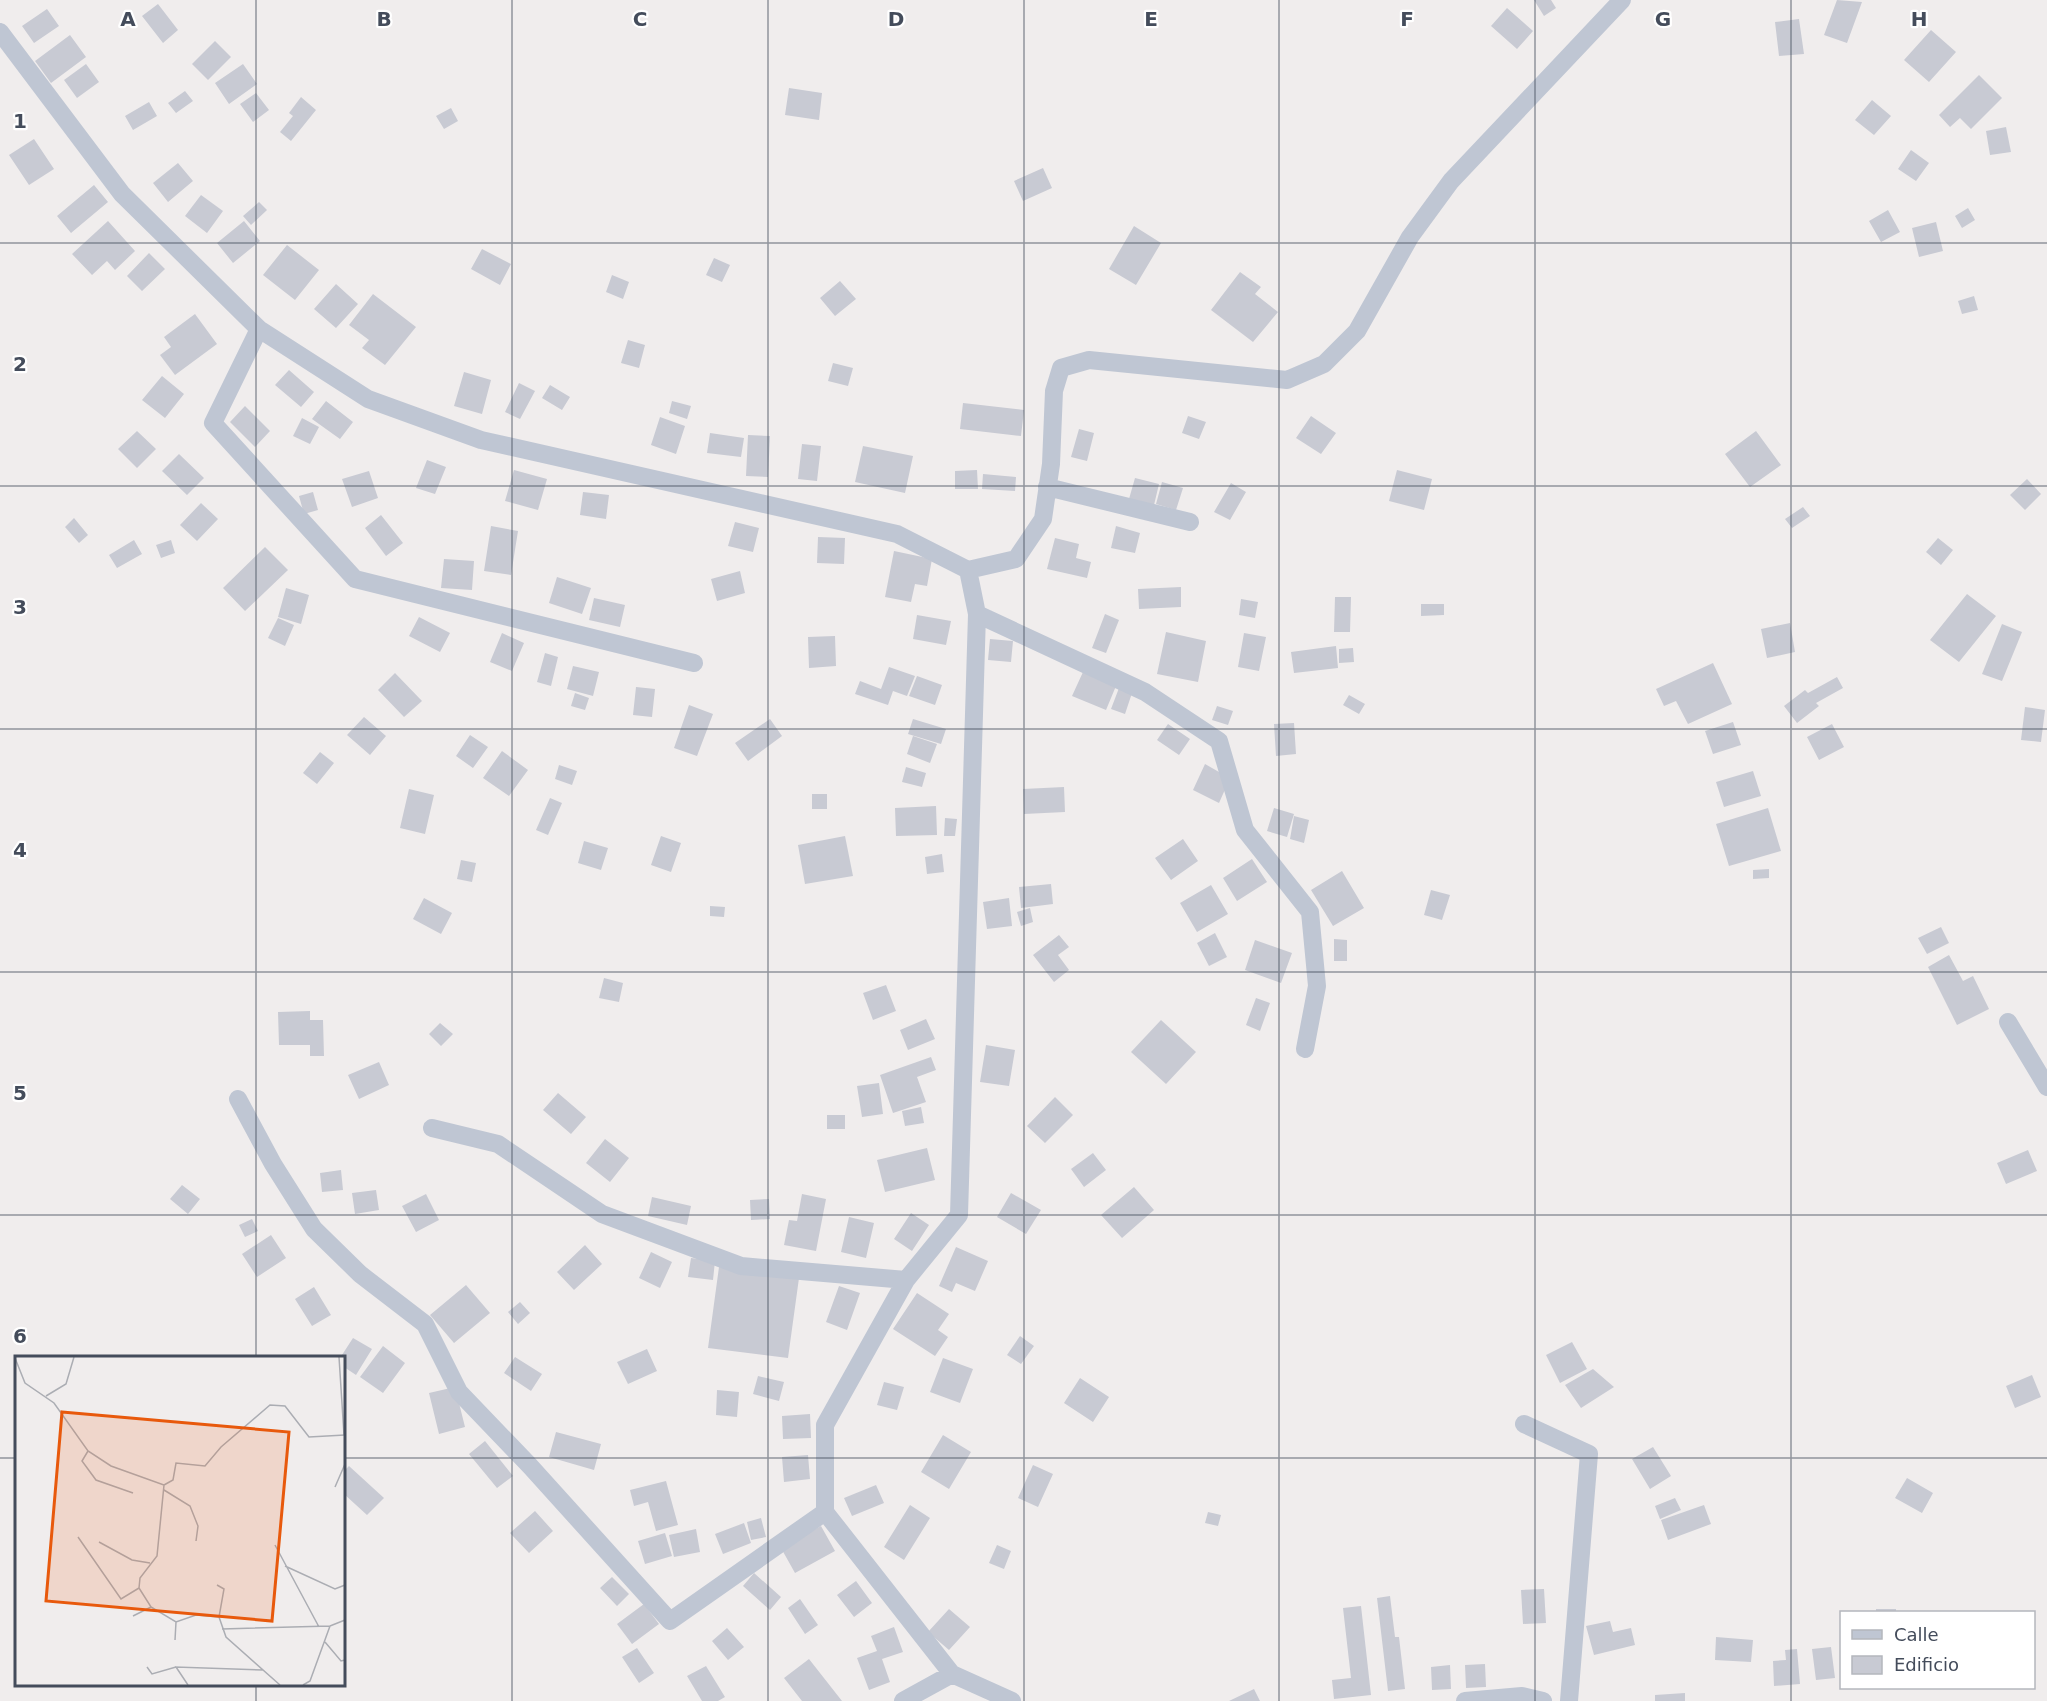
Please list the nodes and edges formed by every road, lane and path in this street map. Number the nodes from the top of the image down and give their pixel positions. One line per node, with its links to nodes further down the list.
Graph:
1 (1622, 0): 4 (street)
2 (0, 32): 3 (street)
3 (259, 329): 6 (street); 8 (street)
4 (1047, 487): 5 (street); 6 (street)
5 (1190, 522)
6 (968, 570): 7 (street)
7 (977, 614): 10 (street); 14 (street)
8 (694, 663)
9 (2008, 1022): 11 (street)
10 (1305, 1049)
11 (2047, 1087)
12 (238, 1099): 16 (street)
13 (432, 1128): 14 (street)
14 (906, 1280): 16 (street)
15 (1524, 1424): 22 (street)
16 (825, 1512): 17 (street)
17 (952, 1674): 18 (street); 19 (street)
18 (903, 1701)
19 (1012, 1701)
20 (1465, 1701): 21 (street)
21 (1544, 1701)
22 (1569, 1701)

